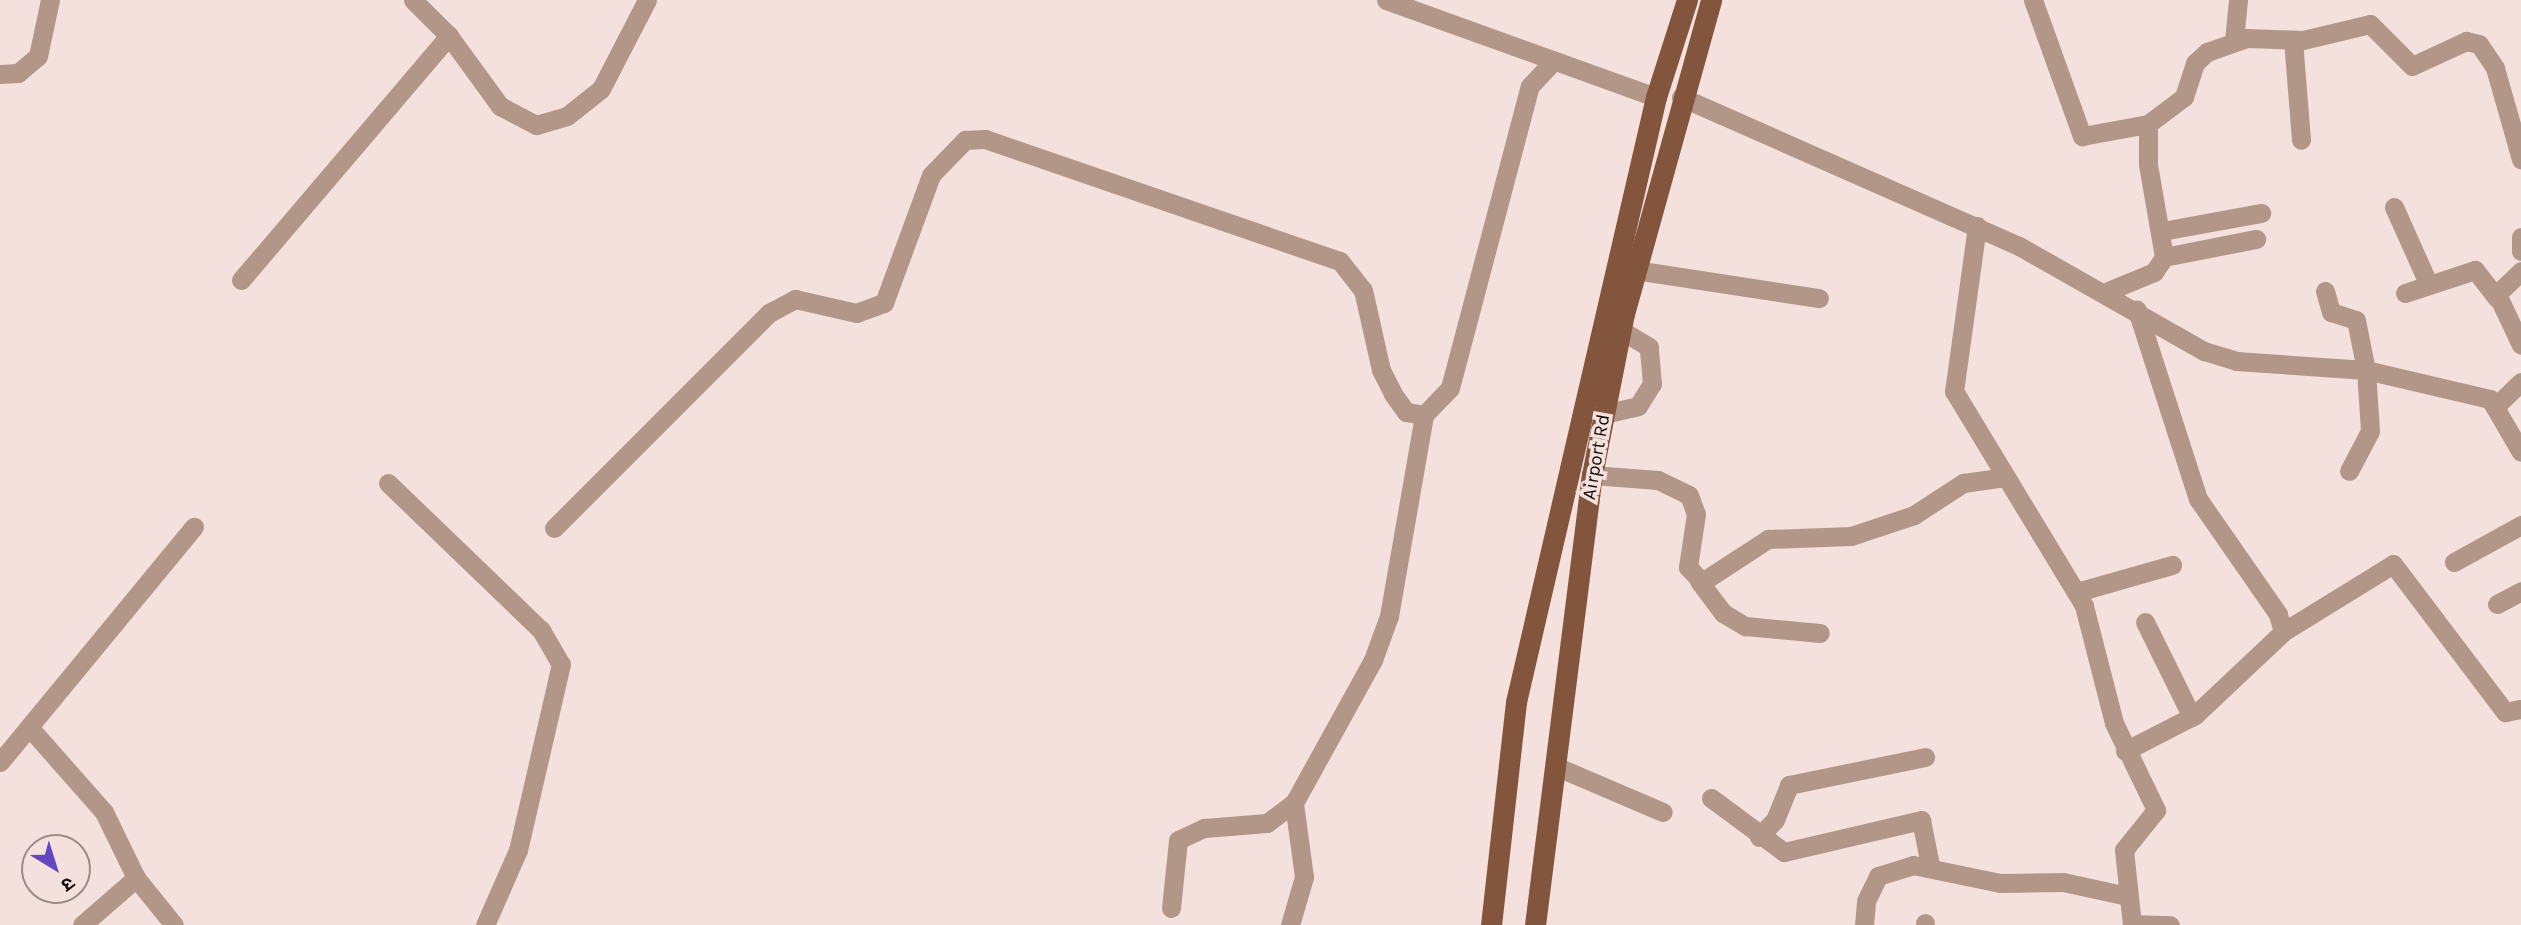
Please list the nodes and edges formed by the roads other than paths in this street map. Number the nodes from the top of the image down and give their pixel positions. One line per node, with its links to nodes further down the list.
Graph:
1 (50, 0): 13 (street)
2 (413, 0): 9 (street)
3 (647, 0): 9 (street)
4 (1386, 0): 12 (street)
5 (1687, 0): 14 (main road)
6 (1712, 0): 15 (main road, Airport Rd)
7 (2033, 0): 16 (street)
8 (2238, 0): 11 (street)
9 (449, 36): 29 (street)
10 (2293, 40): 11 (street); 17 (street); 18 (street)
11 (2234, 41): 16 (street)
12 (1554, 60): 14 (street); 43 (street)
13 (0, 74)
14 (1656, 97): 81 (main road)
15 (1681, 97): 21 (street); 27 (main road, Airport Rd)
16 (2148, 124): 22 (street)
17 (2301, 140)
18 (2521, 159)
19 (2394, 206): 30 (street)
20 (2261, 213): 22 (street)
21 (1977, 226): 31 (street); 47 (street)
22 (2162, 231): 26 (street)
23 (2521, 237): 25 (street)
24 (2256, 239): 26 (street)
25 (2521, 251)
26 (2164, 257): 31 (street)
27 (1635, 270): 34 (street); 37 (main road, Airport Rd)
28 (2521, 271): 35 (street)
29 (241, 280)
30 (2428, 283): 33 (street); 35 (street)
31 (2108, 291): 36 (street)
32 (2325, 291): 39 (street)
33 (2405, 293)
34 (1819, 298)
35 (2497, 299): 38 (street)
36 (2137, 310): 39 (street); 59 (street)
37 (1621, 330): 42 (main road, Airport Rd); 42 (street)
38 (2521, 345)
39 (2366, 370): 41 (street); 45 (street)
40 (2521, 382): 41 (street)
41 (2497, 405): 44 (street)
42 (1604, 414): 46 (main road, Airport Rd)
43 (1424, 415): 51 (street); 69 (street)
44 (2521, 452)
45 (2349, 471)
46 (1592, 475): 54 (street); 67 (main road, Airport Rd)
47 (2006, 477): 54 (street); 56 (street)
48 (388, 483): 79 (street)
49 (2521, 525): 52 (street)
50 (194, 527): 63 (street)
51 (554, 528)
52 (2454, 562)
53 (2172, 565): 56 (street)
54 (1699, 581): 60 (street)
55 (2521, 591): 57 (street)
56 (2077, 592): 64 (street)
57 (2497, 604)
58 (2145, 622): 62 (street)
59 (2283, 632): 61 (street); 62 (street)
60 (1820, 633)
61 (2521, 709)
62 (2192, 717): 64 (street)
63 (29, 727): 66 (street); 73 (street)
64 (2125, 751): 74 (street)
65 (1925, 757): 71 (street)
66 (0, 762)
67 (1555, 766): 70 (street); 82 (main road, Airport Rd)
68 (1711, 798): 71 (street)
69 (1294, 803): 75 (street); 80 (street)
70 (1662, 812)
71 (1759, 837): 72 (street)
72 (1930, 865): 74 (street); 83 (street)
73 (136, 878): 77 (street); 78 (street)
74 (2128, 896): 76 (street)
75 (1171, 908)
76 (2132, 924): 84 (street)
77 (82, 925)
78 (174, 925)
79 (485, 925)
80 (1290, 925)
81 (1491, 925)
82 (1535, 925)
83 (1864, 925)
84 (2170, 925)

